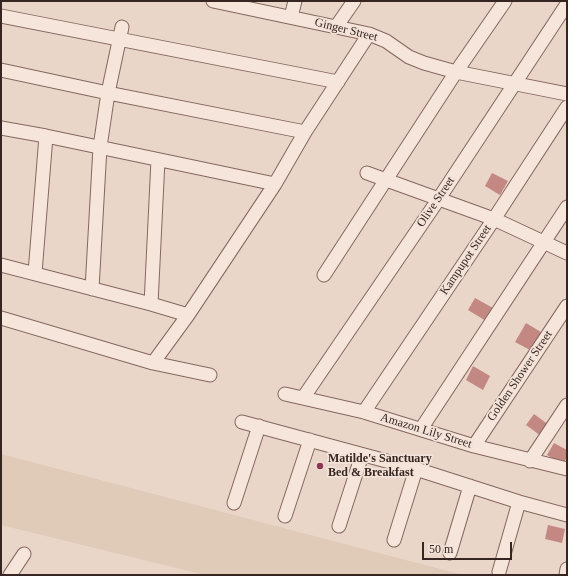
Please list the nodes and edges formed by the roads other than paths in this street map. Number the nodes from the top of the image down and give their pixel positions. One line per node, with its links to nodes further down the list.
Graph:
1 (213, 1): 5 (street, Ginger Street)
2 (295, 1): 8 (street)
3 (354, 1): 10 (street)
4 (505, 1): 14 (street)
5 (240, 4): 8 (street, Ginger Street)
6 (567, 4): 16 (street, Olive Street)
7 (1, 16): 12 (street)
8 (291, 17): 10 (street, Ginger Street)
9 (122, 27): 12 (street)
10 (336, 27): 11 (street, Ginger Street)
11 (369, 34): 14 (street, Ginger Street); 15 (street)
12 (119, 40): 15 (street); 17 (street)
13 (1, 70): 17 (street)
14 (456, 72): 16 (street, Ginger Street); 26 (street)
15 (338, 82): 21 (street)
16 (514, 84): 18 (street, Ginger Street); 28 (street, Olive Street)
17 (108, 93): 21 (street); 23 (street)
18 (567, 94)
19 (567, 107): 30 (street, Kampupot Street)
20 (1, 128): 22 (street)
21 (305, 132): 27 (street)
22 (46, 136): 23 (street); 34 (street)
23 (100, 147): 24 (street); 36 (street)
24 (158, 160): 27 (street); 37 (street)
25 (367, 172): 26 (street)
26 (387, 179): 28 (street); 35 (street)
27 (275, 184): 39 (street)
28 (438, 200): 30 (street); 44 (street, Olive Street)
29 (567, 207): 31 (street)
30 (494, 219): 31 (street); 46 (street, Kampupot Street)
31 (544, 243): 32 (street); 49 (street)
32 (567, 253)
33 (1, 265): 34 (street)
34 (35, 273): 36 (street)
35 (324, 275)
36 (92, 289): 37 (street)
37 (151, 304): 39 (street)
38 (567, 306): 51 (street, Golden Shower Street)
39 (188, 315): 41 (street)
40 (1, 318): 41 (street)
41 (153, 363): 42 (street)
42 (210, 375)
43 (285, 394): 44 (street, Amazon Lily Street)
44 (303, 398): 46 (street, Amazon Lily Street)
45 (567, 405): 53 (street)
46 (364, 412): 49 (street, Amazon Lily Street)
47 (242, 422): 48 (street)
48 (258, 426): 50 (street); 58 (street)
49 (421, 430): 51 (street, Amazon Lily Street)
50 (310, 440): 52 (street); 60 (street)
51 (474, 446): 53 (street, Amazon Lily Street)
52 (362, 455): 54 (street); 61 (street)
53 (530, 460): 55 (street, Amazon Lily Street)
54 (416, 469): 56 (street); 62 (street)
55 (567, 469)
56 (470, 486): 57 (street); 63 (street)
57 (519, 502): 59 (street); 67 (street)
58 (234, 503)
59 (565, 514)
60 (284, 516)
61 (339, 526)
62 (394, 540)
63 (450, 553)
64 (24, 554): 66 (street)
65 (567, 569): 68 (street)
66 (8, 572)
67 (499, 572)
68 (566, 575)

